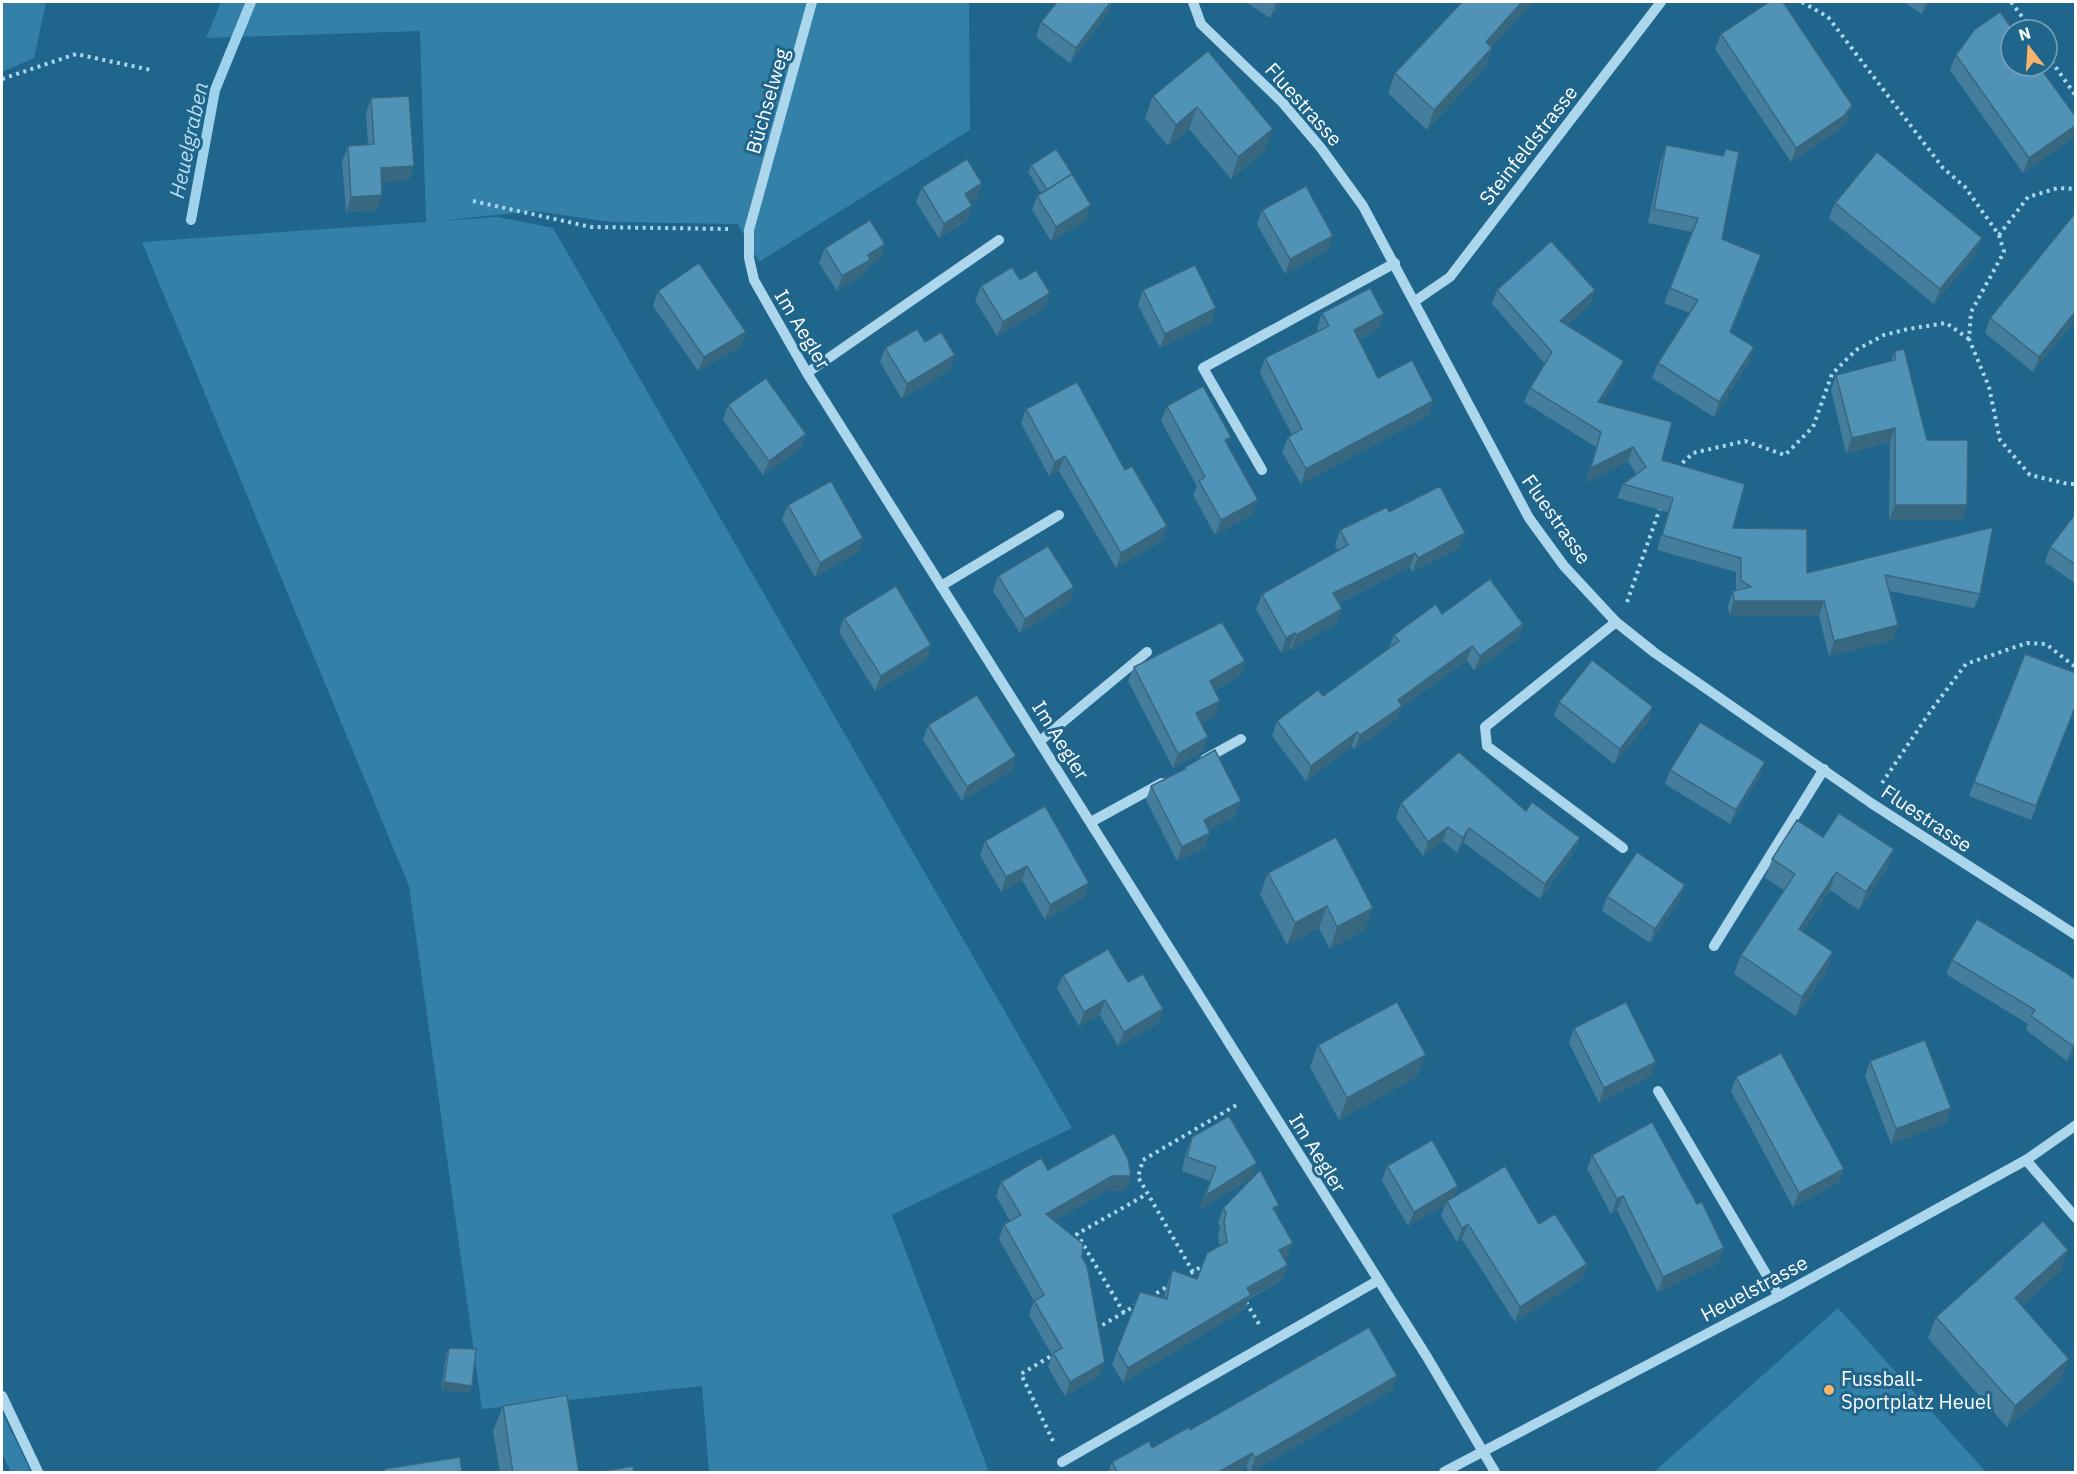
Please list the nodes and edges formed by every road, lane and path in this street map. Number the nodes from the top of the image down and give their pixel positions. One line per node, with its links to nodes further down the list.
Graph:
1 (812, 2): 13 (street, Büchselweg)
2 (1192, 2): 17 (street, Fluestrasse)
3 (1662, 2): 18 (street, Steinfeldstrasse)
4 (1802, 2): 15 (path)
5 (2011, 2): 6 (path)
6 (2023, 18)
7 (151, 70): 9 (path)
8 (2059, 72): 10 (path)
9 (2, 79)
10 (2076, 96)
11 (2076, 189): 15 (path)
12 (473, 201): 14 (path)
13 (755, 209): 14 (street, Im Aegler)
14 (749, 230): 20 (street, Im Aegler)
15 (1999, 235): 19 (path)
16 (999, 240): 20 (street)
17 (1395, 263): 18 (street, Fluestrasse); 21 (street)
18 (1415, 301): 27 (street, Fluestrasse)
19 (1969, 339): 22 (path); 23 (path)
20 (807, 373): 26 (street, Im Aegler)
21 (1262, 470)
22 (1672, 473)
23 (2076, 484)
24 (1661, 504): 27 (path)
25 (1059, 515): 26 (street)
26 (941, 586): 31 (street, Im Aegler)
27 (1616, 622): 33 (street, Fluestrasse); 37 (street)
28 (1147, 652): 31 (street)
29 (2076, 671): 35 (path)
30 (1242, 739): 32 (street)
31 (1040, 741): 36 (street, Im Aegler)
32 (1191, 767)
33 (1824, 769): 35 (street, Fluestrasse); 39 (street)
34 (1171, 778): 36 (street)
35 (1871, 803): 38 (street, Fluestrasse)
36 (1091, 822): 41 (street, Im Aegler)
37 (1623, 848)
38 (2076, 935)
39 (1714, 946)
40 (1658, 1090): 52 (street)
41 (1259, 1092): 44 (path); 49 (street, Im Aegler)
42 (2076, 1125): 43 (street, Heuelstrasse)
43 (2026, 1160): 45 (street); 52 (street, Heuelstrasse)
44 (1147, 1194): 47 (path); 53 (path)
45 (2076, 1218)
46 (1214, 1259): 47 (path)
47 (1193, 1272): 48 (path)
48 (1183, 1278)
49 (1377, 1281): 55 (street); 58 (street, Im Aegler)
50 (1173, 1283): 53 (path)
51 (1240, 1292): 55 (path)
52 (1779, 1296): 58 (street, Heuelstrasse)
53 (1124, 1313): 54 (path)
54 (1093, 1331)
55 (1270, 1342): 59 (street)
56 (1062, 1350): 59 (path)
57 (2, 1396): 60 (street)
58 (1482, 1452): 61 (street, Heuelstrasse); 62 (street, Im Aegler)
59 (1062, 1462)
60 (38, 1473)
61 (1444, 1473)
62 (1495, 1473)

